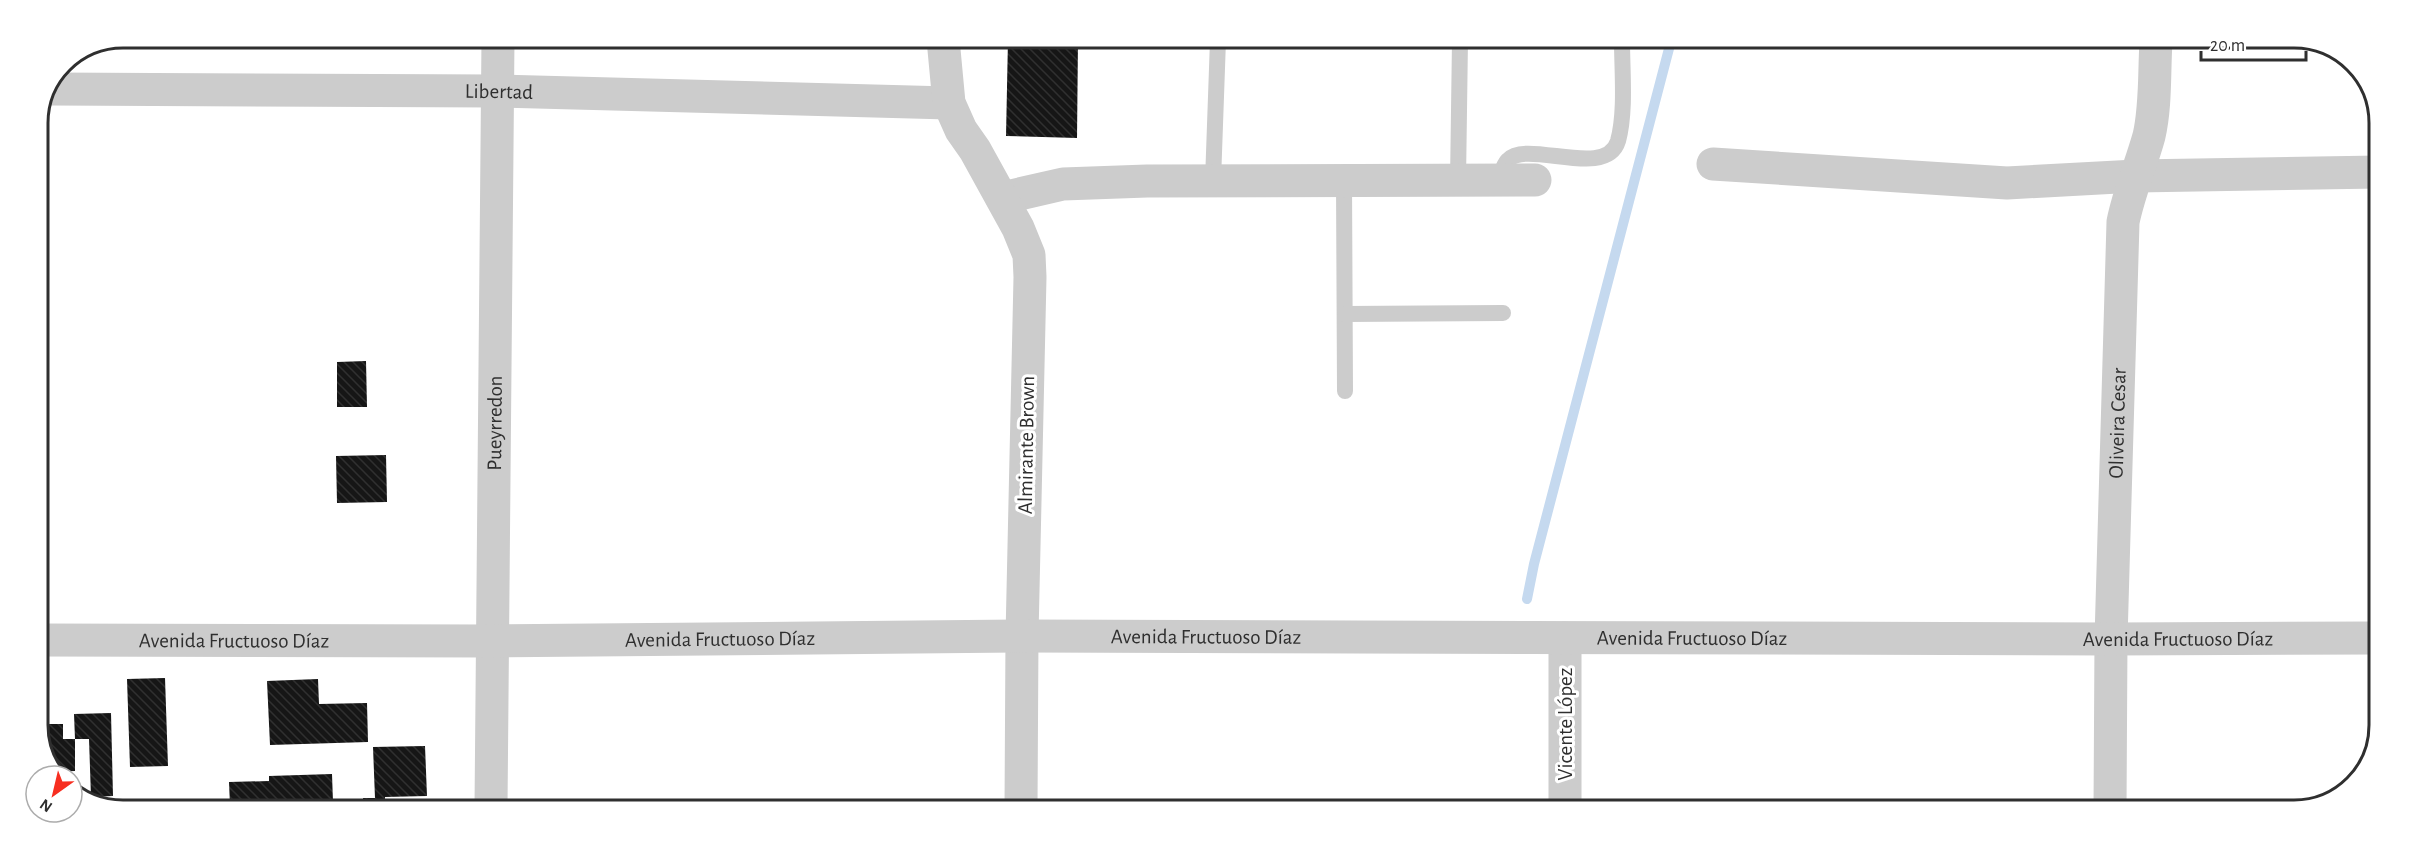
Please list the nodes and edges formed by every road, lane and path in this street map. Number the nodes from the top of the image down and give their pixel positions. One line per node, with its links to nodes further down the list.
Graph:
1 (498, 48): 8 (street, Pueyrredon)
2 (944, 48): 9 (street, Almirante Brown)
3 (1218, 48): 17 (lane)
4 (1460, 48): 15 (lane)
5 (1622, 48): 16 (lane)
6 (2156, 48): 12 (street, Oliveira Cesar)
7 (57, 89): 8 (street, Libertad)
8 (497, 91): 9 (street, Libertad); 27 (street, Pueyrredon)
9 (949, 103): 18 (street, Almirante Brown)
10 (1713, 164): 12 (street)
11 (2369, 171): 12 (street)
12 (2136, 176): 25 (street, Oliveira Cesar)
13 (1535, 180): 16 (street)
14 (1344, 181): 15 (street); 17 (street); 20 (lane)
15 (1458, 181): 16 (street)
16 (1498, 181)
17 (1213, 182): 18 (street)
18 (1002, 198): 22 (street, Almirante Brown)
19 (1503, 313): 20 (lane)
20 (1345, 314): 21 (lane)
21 (1345, 392)
22 (1022, 636): 23 (street, Avenida Fructuoso Díaz); 27 (street, Avenida Fructuoso Díaz); 29 (street, Almirante Brown)
23 (1565, 638): 25 (street, Avenida Fructuoso Díaz); 30 (street, Vicente López)
24 (2369, 638): 25 (street, Avenida Fructuoso Díaz)
25 (2111, 639): 31 (street, Oliveira Cesar)
26 (48, 640): 27 (street, Avenida Fructuoso Díaz)
27 (492, 641): 28 (street, Pueyrredon)
28 (491, 800)
29 (1020, 800)
30 (1565, 800)
31 (2110, 800)

